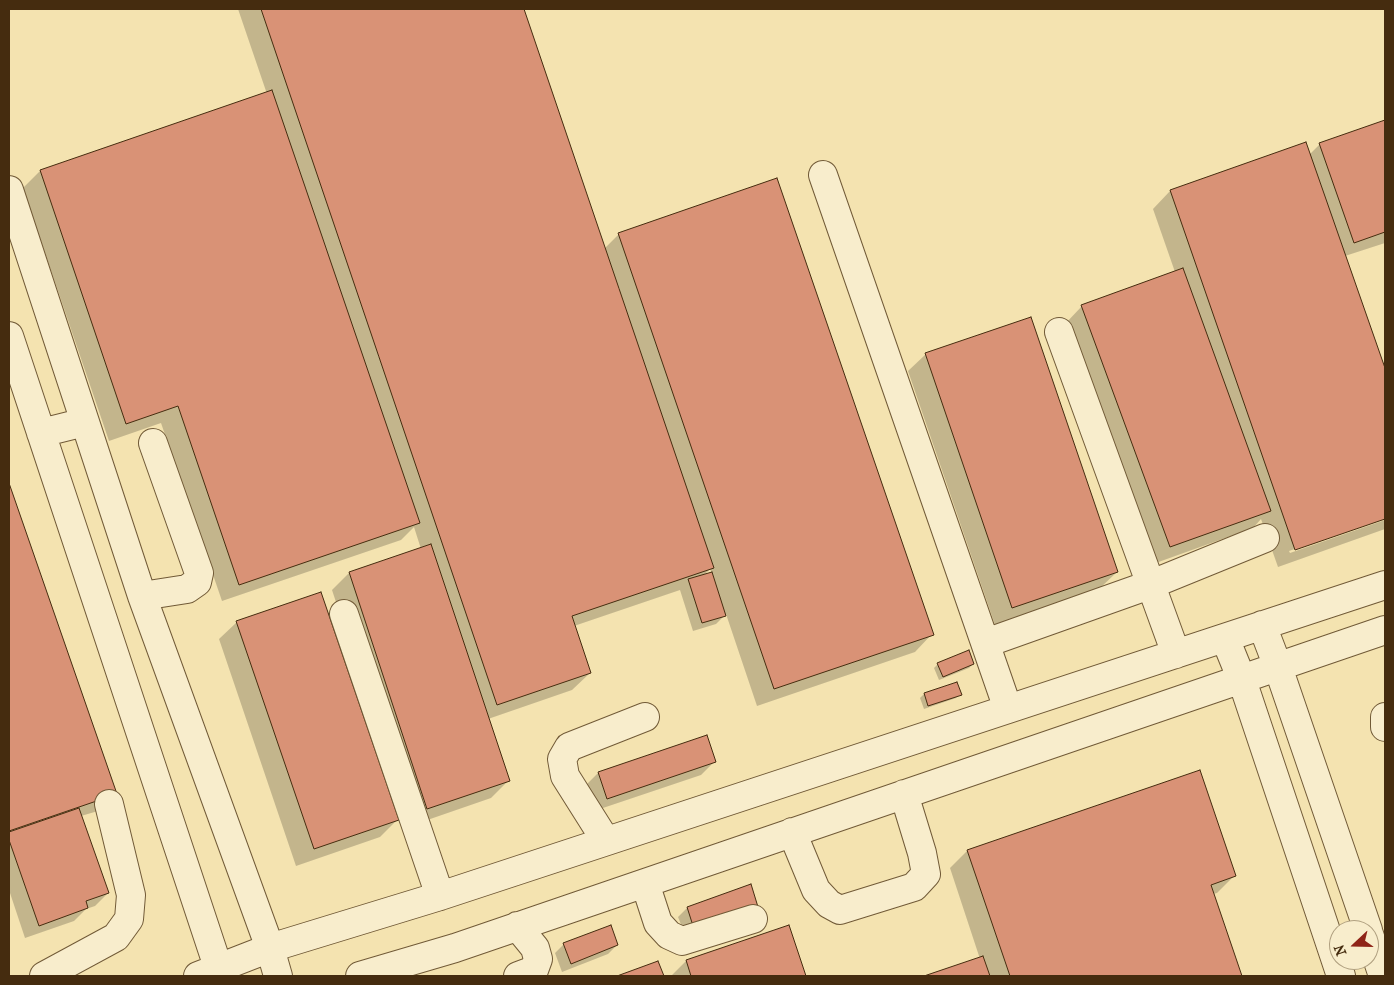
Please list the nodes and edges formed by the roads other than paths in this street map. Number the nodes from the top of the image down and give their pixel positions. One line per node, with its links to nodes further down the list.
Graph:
1 (823, 175): 16 (street)
2 (9, 190): 5 (street)
3 (1059, 332): 9 (street)
4 (9, 336): 6 (street)
5 (85, 422): 6 (street); 11 (street)
6 (41, 433): 35 (street)
7 (152, 443): 11 (street)
8 (1265, 538): 9 (street)
9 (1152, 584): 16 (street); 17 (street)
10 (1385, 585): 13 (street)
11 (142, 596): 33 (street)
12 (344, 614): 29 (street)
13 (1262, 625): 15 (street); 18 (street)
14 (1385, 630): 18 (street)
15 (1225, 638): 17 (street); 19 (street)
16 (986, 643): 20 (street)
17 (1176, 654): 20 (street)
18 (1278, 667): 19 (street); 31 (street)
19 (1242, 680): 24 (street); 40 (street)
20 (1008, 709): 27 (street)
21 (645, 717): 27 (street)
22 (1385, 717): 23 (street)
23 (1385, 726)
24 (904, 794): 26 (street); 26 (street)
25 (108, 804): 36 (street)
26 (792, 832): 28 (street)
27 (606, 841): 29 (street)
28 (645, 883): 30 (street); 32 (street)
29 (440, 896): 33 (street)
30 (753, 919)
31 (1365, 920)
32 (517, 926): 38 (street); 39 (street)
33 (270, 948): 35 (street); 37 (street)
34 (1379, 964): 41 (street)
35 (213, 974)
36 (44, 976)
37 (278, 976)
38 (360, 976)
39 (518, 976)
40 (1341, 976)
41 (1383, 976)

